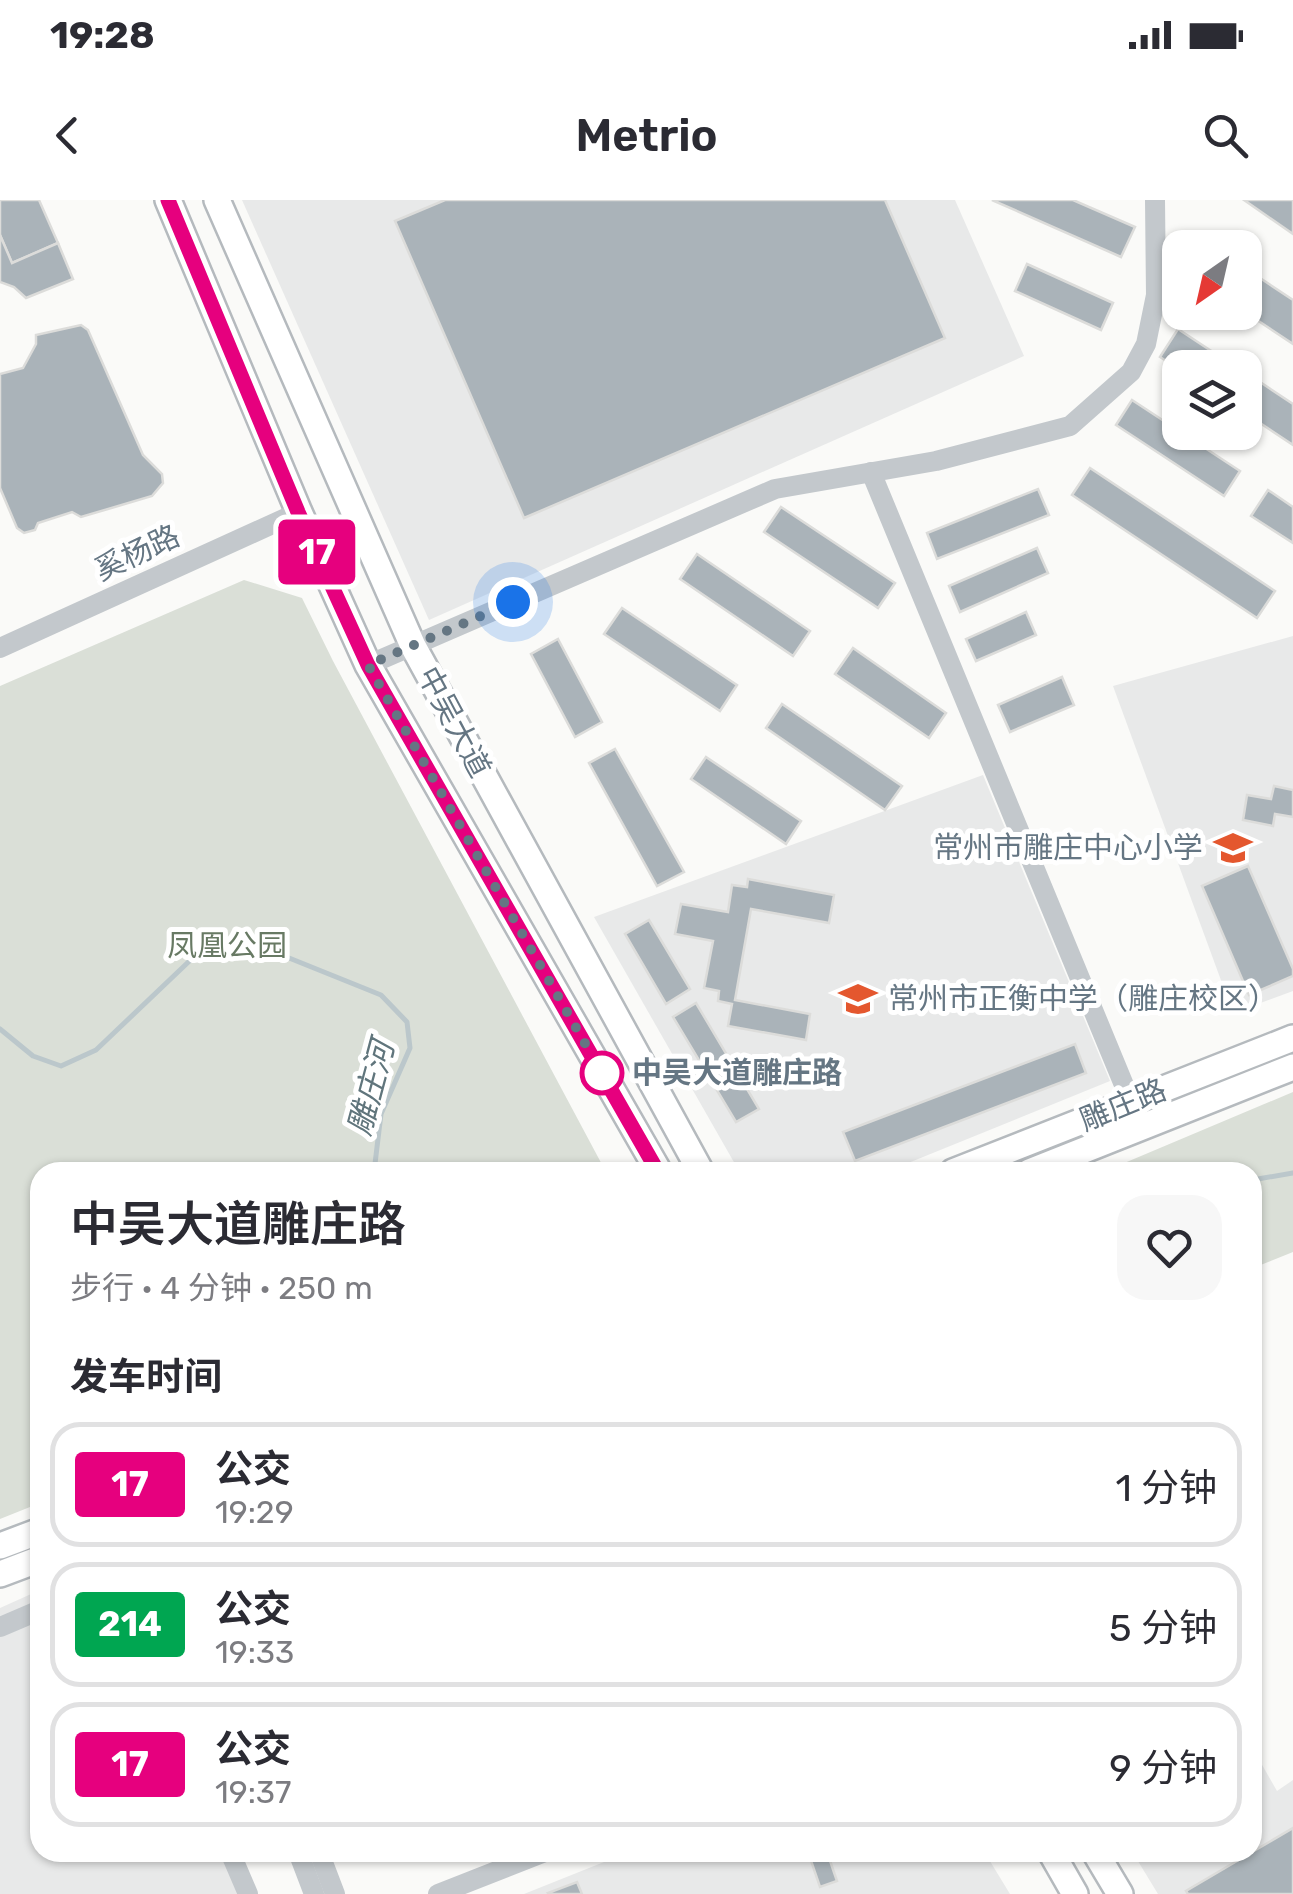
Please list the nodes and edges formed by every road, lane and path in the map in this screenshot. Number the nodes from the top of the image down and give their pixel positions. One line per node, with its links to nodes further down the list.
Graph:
1 (168, 200): 5 (main road, 中吴大道)
2 (217, 200): 6 (main road, 中吴大道)
3 (1156, 200): 4 (street)
4 (871, 472): 6 (street); 11 (street)
5 (298, 512): 7 (street, 奚杨路); 8 (main road, 中吴大道)
6 (413, 646): 8 (street); 13 (main road, 中吴大道)
7 (0, 648)
8 (368, 665): 12 (main road, 中吴大道)
9 (1293, 1038): 11 (main road, 雕庄路)
10 (1293, 1067): 15 (main road, 雕庄路)
11 (1131, 1102): 14 (main road, 雕庄路)
12 (652, 1162)
13 (696, 1162)
14 (979, 1162)
15 (1054, 1162)
16 (30, 1535): 17 (main road)
17 (0, 1546)
18 (30, 1563): 19 (main road)
19 (0, 1574)
20 (30, 1614): 21 (street)
21 (0, 1627)
22 (234, 1862): 28 (street)
23 (302, 1862): 29 (street)
24 (323, 1862): 30 (street)
25 (520, 1862): 31 (street)
26 (1057, 1862): 32 (main road)
27 (1102, 1862): 33 (main road)
28 (248, 1894)
29 (314, 1894)
30 (336, 1894)
31 (438, 1894)
32 (1075, 1894)
33 (1120, 1894)

